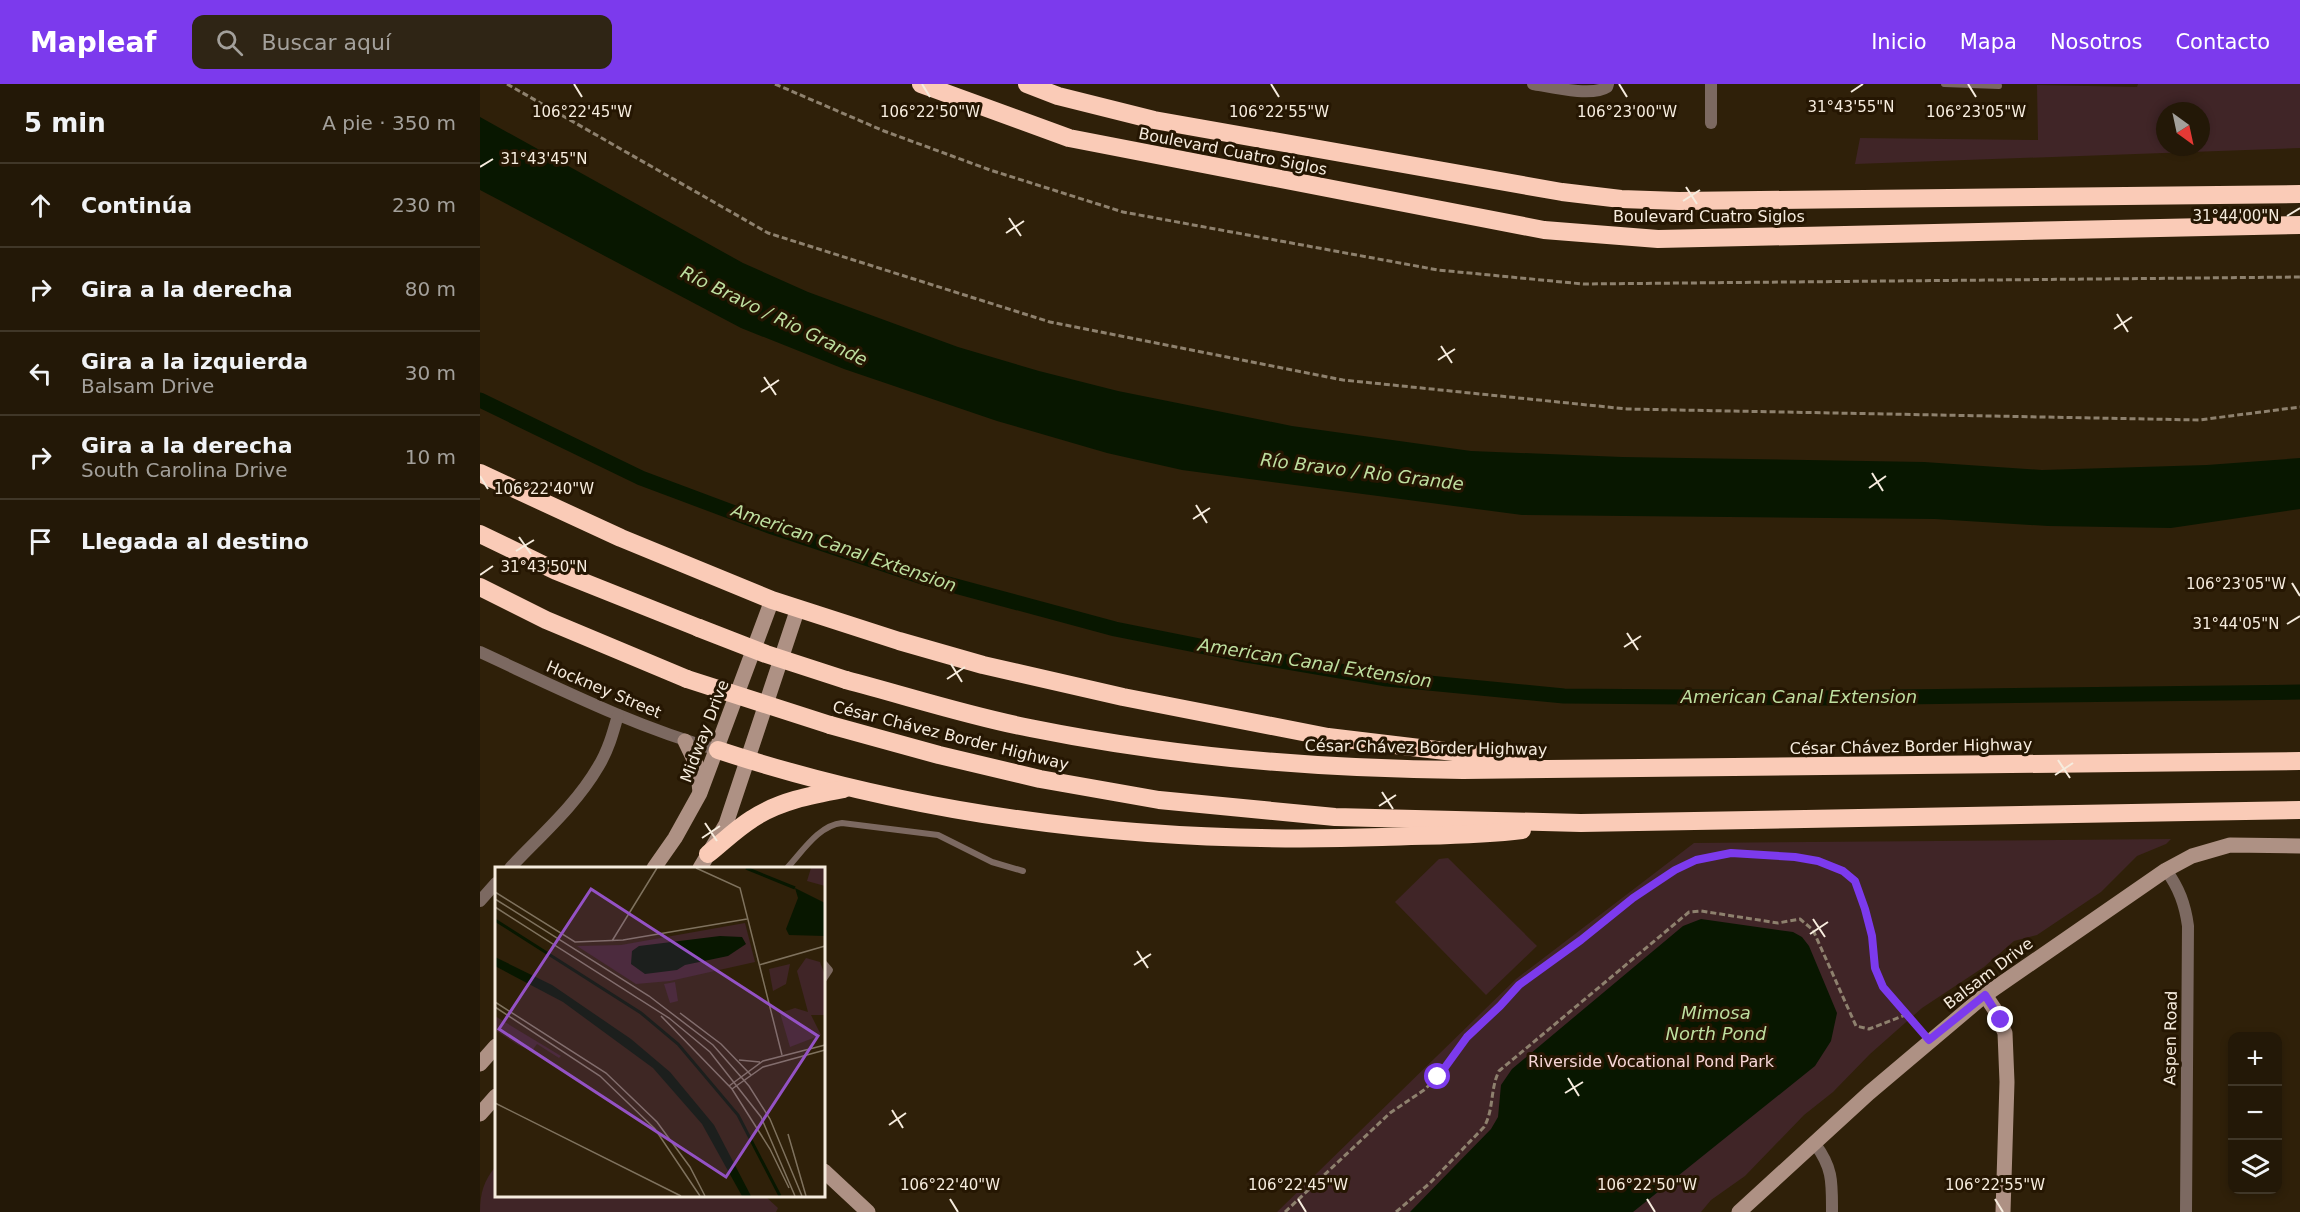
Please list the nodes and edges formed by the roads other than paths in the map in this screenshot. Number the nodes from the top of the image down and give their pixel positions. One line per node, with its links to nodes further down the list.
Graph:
1 (921, 84): 11 (highway, Boulevard Cuatro Siglos)
2 (1027, 84): 9 (highway, Boulevard Cuatro Siglos)
3 (1533, 84): 4 (street)
4 (1608, 84)
5 (1711, 84): 8 (street)
6 (1944, 84): 7 (lane)
7 (1999, 86)
8 (1711, 123)
9 (2300, 194)
10 (2300, 225): 11 (highway, Boulevard Cuatro Siglos)
11 (2189, 229): 12 (highway)
12 (2300, 236)
13 (480, 473): 16 (highway)
14 (480, 534): 24 (highway, César Chávez Border Highway, bridge)
15 (480, 587): 28 (highway, César Chávez Border Highway, bridge)
16 (772, 600): 17 (highway); 21 (street, Midway Drive)
17 (798, 608): 22 (street); 24 (highway)
18 (480, 652): 19 (street, Hockney Street)
19 (618, 715): 20 (street, Hockney Street); 31 (street)
20 (685, 741): 21 (street, Hockney Street); 26 (street)
21 (718, 750): 22 (highway); 26 (street, Midway Drive)
22 (749, 760): 25 (highway); 30 (street)
23 (2300, 761): 24 (highway, César Chávez Border Highway)
24 (1608, 769)
25 (852, 788): 28 (highway); 30 (highway)
26 (700, 793): 32 (street, Midway Drive)
27 (2300, 810): 28 (highway, César Chávez Border Highway)
28 (1581, 823)
29 (2300, 846): 34 (street, Balsam Drive)
30 (704, 861)
31 (511, 867)
32 (655, 867)
33 (789, 867): 35 (lane)
34 (2166, 870): 40 (street, Balsam Drive); 51 (street, Aspen Road)
35 (1023, 871)
36 (495, 884): 37 (street)
37 (480, 901)
38 (825, 964): 39 (lane)
39 (825, 978)
40 (1985, 995): 45 (street, Balsam Drive); 50 (street)
41 (495, 1047): 42 (street)
42 (480, 1064)
43 (495, 1097): 44 (street)
44 (480, 1114)
45 (1815, 1144): 48 (street, Balsam Drive); 49 (street)
46 (825, 1172): 47 (street)
47 (868, 1212)
48 (1739, 1212)
49 (1832, 1212)
50 (2003, 1212)
51 (2186, 1212)

